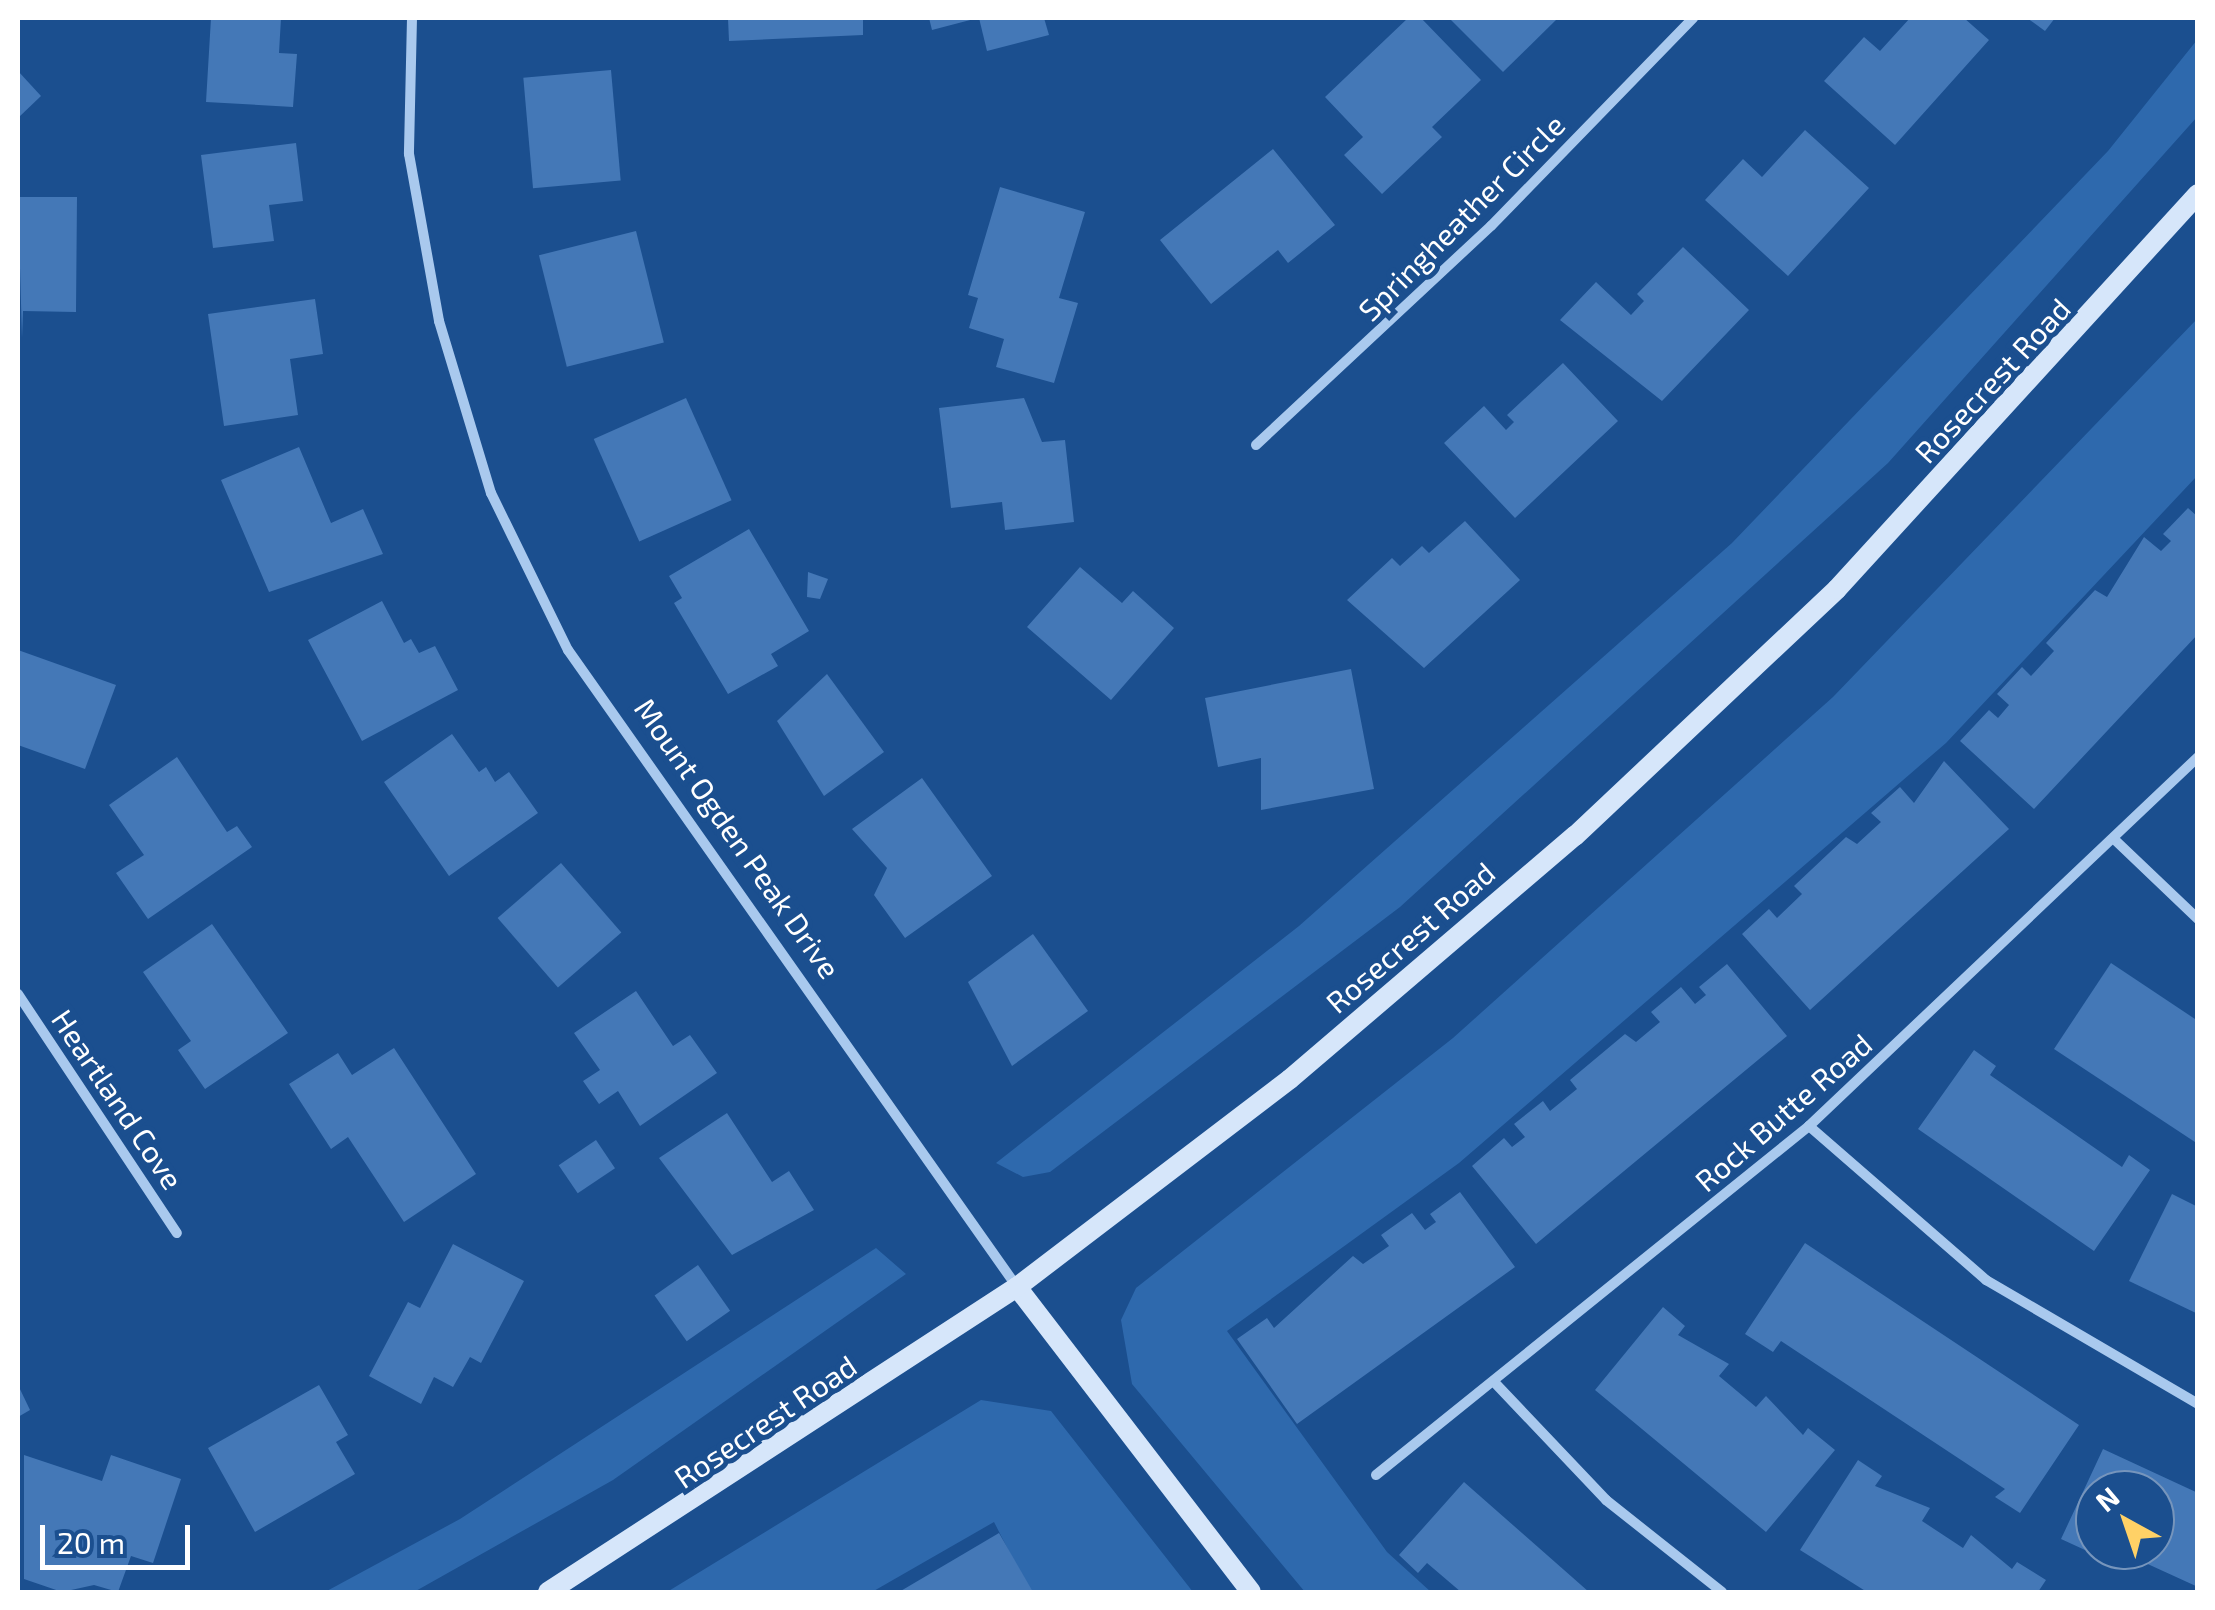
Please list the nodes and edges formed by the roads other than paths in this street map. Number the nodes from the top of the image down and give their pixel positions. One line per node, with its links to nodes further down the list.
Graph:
1 (412, 18): 11 (street, Mount Ogden Peak Drive)
2 (1693, 18): 4 (street, Springheather Circle)
3 (2198, 194): 11 (main road, Rosecrest Road)
4 (1256, 445)
5 (2198, 757): 6 (street, Rock Butte Road)
6 (2115, 840): 7 (street); 9 (street, Rock Butte Road)
7 (2198, 919)
8 (18, 994): 10 (street, Heartland Cove)
9 (1809, 1126): 12 (street, Rock Butte Road); 13 (street)
10 (177, 1233)
11 (1017, 1288): 15 (main road, Rosecrest Road); 16 (main road, Mount Ogden Peak Drive)
12 (1496, 1384): 14 (street, Rock Butte Road); 17 (street)
13 (2198, 1404)
14 (1376, 1475)
15 (548, 1592)
16 (1251, 1592)
17 (1722, 1592)

